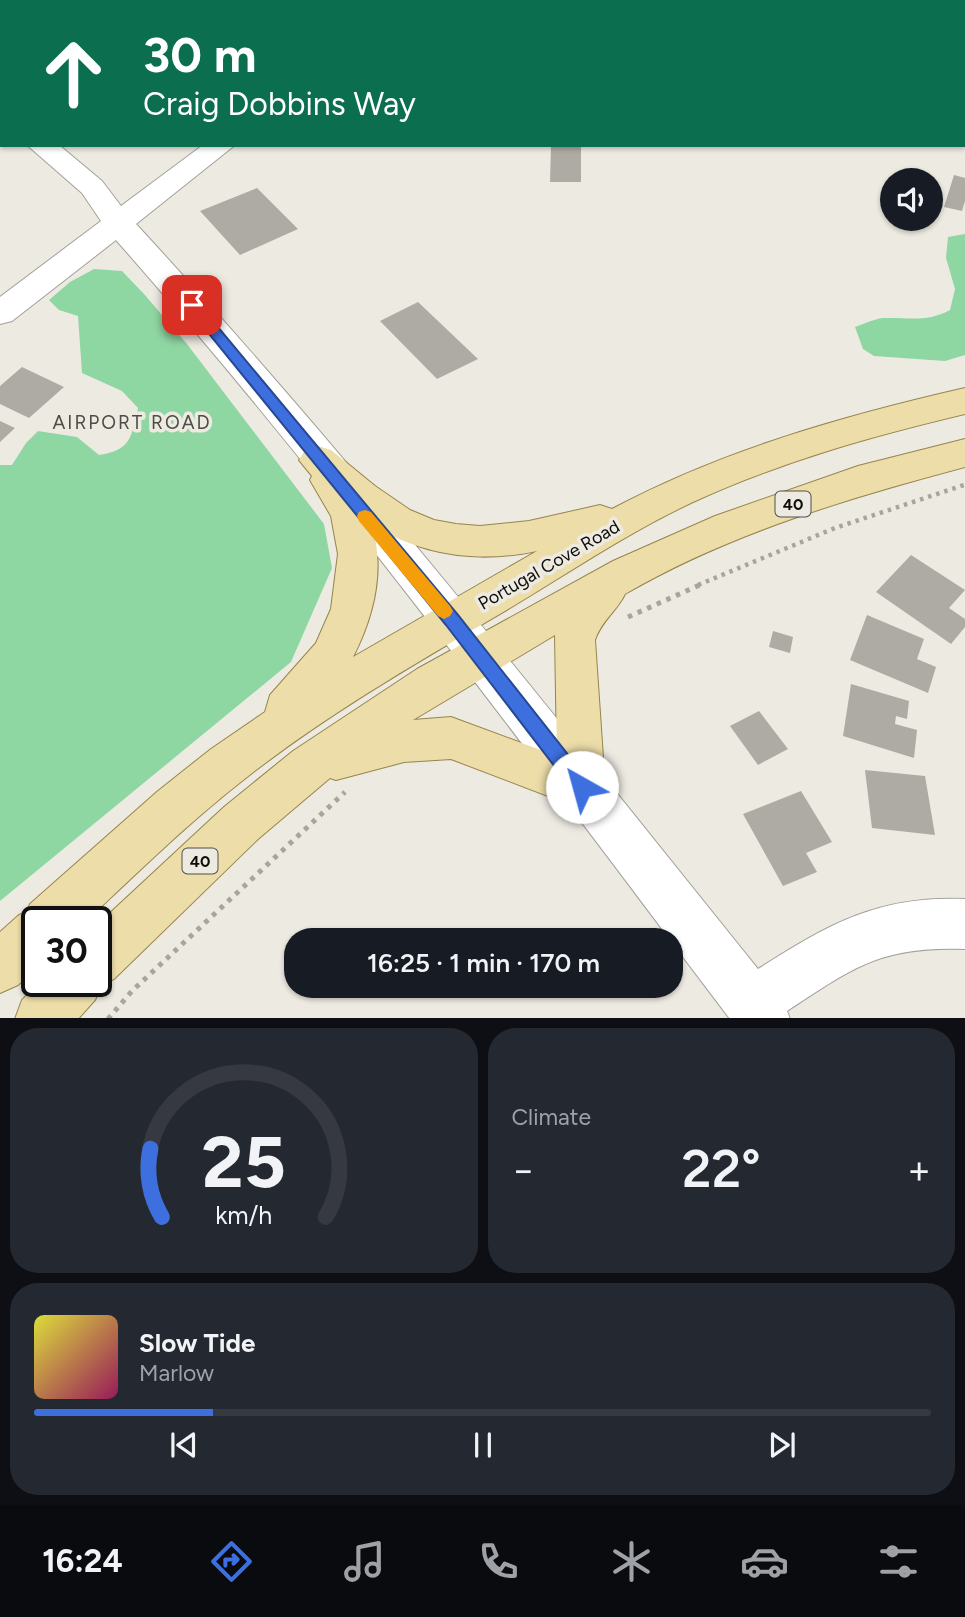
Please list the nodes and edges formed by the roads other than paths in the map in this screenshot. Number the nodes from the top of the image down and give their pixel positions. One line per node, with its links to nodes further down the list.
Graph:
1 (44, 147): 3 (street)
2 (218, 147): 3 (street)
3 (117, 222): 4 (street); 7 (street)
4 (0, 313)
5 (965, 401): 8 (main road, Portugal Cove Road)
6 (965, 453): 9 (main road, 40)
7 (318, 460): 8 (main road); 10 (street); 12 (main road)
8 (656, 504): 10 (main road, Portugal Cove Road)
9 (627, 573): 11 (main road, 40); 14 (main road)
10 (452, 620): 11 (street); 12 (main road, Portugal Cove Road)
11 (480, 657): 13 (main road, 40); 14 (street)
12 (254, 745): 15 (main road, Portugal Cove Road)
13 (309, 766): 14 (main road); 17 (main road, 40)
14 (582, 787): 21 (street)
15 (66, 906)
16 (965, 924): 21 (street)
17 (112, 946)
18 (21, 948): 19 (main road)
19 (0, 967)
20 (62, 997): 22 (main road)
21 (758, 1011)
22 (41, 1018)

